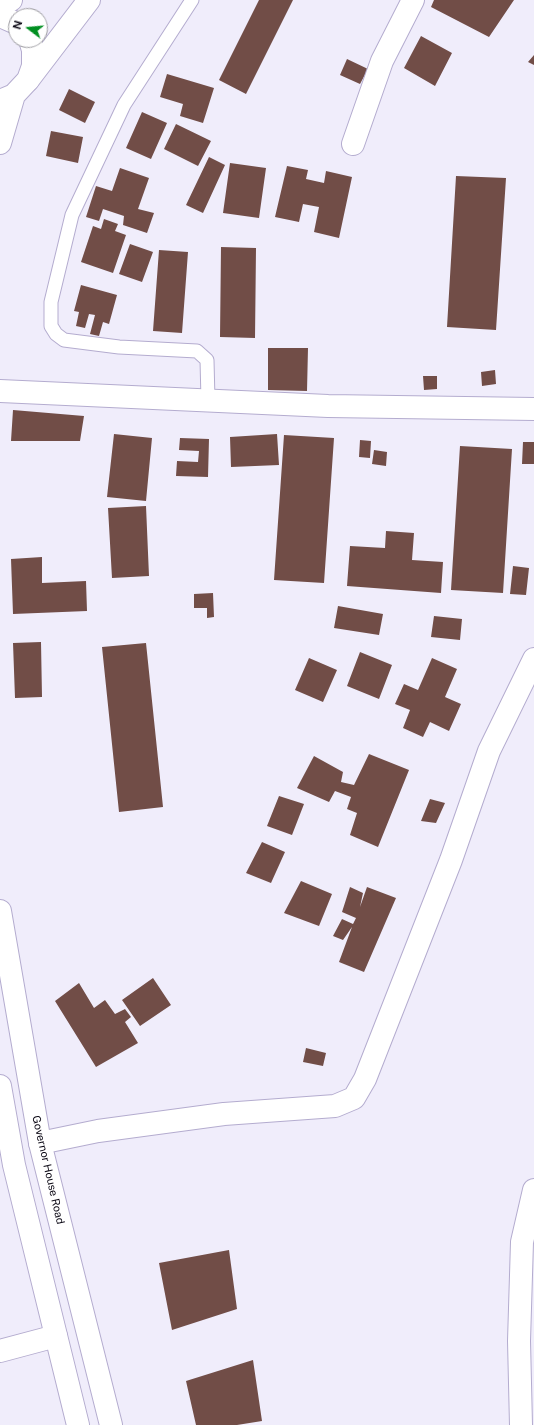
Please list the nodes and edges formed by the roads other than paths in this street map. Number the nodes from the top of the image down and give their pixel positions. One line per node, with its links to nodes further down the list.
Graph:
1 (11, 0): 5 (street)
2 (89, 0): 7 (street)
3 (192, 0): 11 (lane)
4 (413, 0): 9 (street)
5 (0, 7)
6 (32, 48): 7 (street)
7 (14, 92): 8 (street)
8 (0, 143)
9 (353, 144)
10 (0, 391): 11 (street)
11 (208, 400): 12 (street)
12 (534, 409)
13 (534, 659): 16 (street)
14 (0, 911): 16 (street, Governor House Road)
15 (0, 1086): 18 (street)
16 (40, 1143): 21 (street, Governor House Road)
17 (534, 1190): 22 (street)
18 (56, 1336): 19 (street); 20 (street)
19 (0, 1350)
20 (78, 1425)
21 (111, 1425)
22 (521, 1425)

